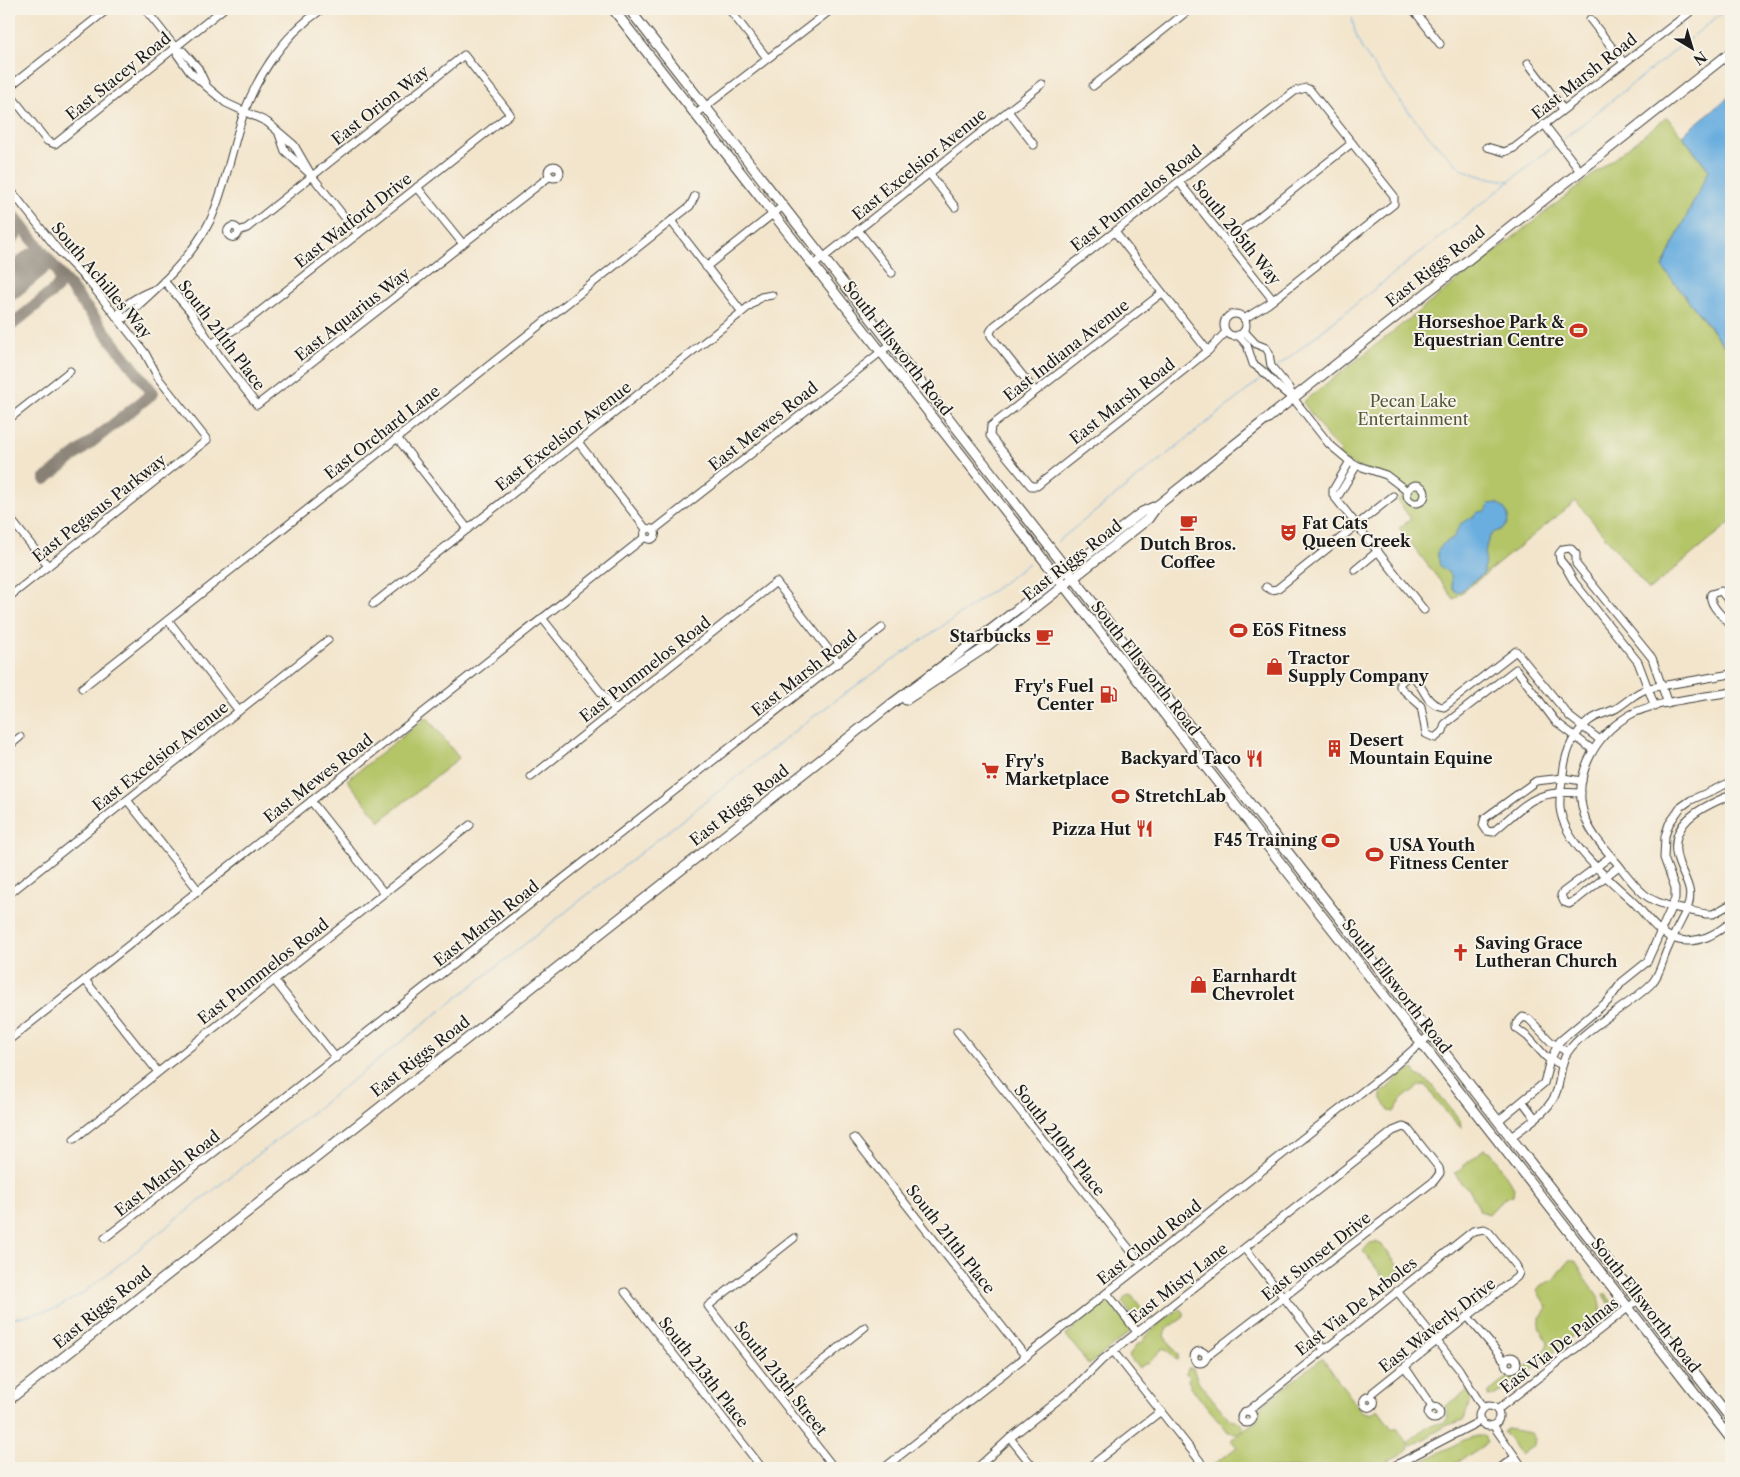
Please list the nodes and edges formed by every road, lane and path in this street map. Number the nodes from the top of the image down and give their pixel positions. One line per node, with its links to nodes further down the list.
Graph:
1 (108, 9): 24 (street)
2 (145, 9): 16 (street)
3 (223, 9): 16 (street, East Stacey Road)
4 (322, 9): 28 (street)
5 (613, 9): 30 (main road, South Ellsworth Road)
6 (629, 9): 26 (main road, South Ellsworth Road)
7 (729, 9): 19 (street)
8 (832, 9): 19 (street)
9 (1190, 9): 23 (street)
10 (1413, 9): 15 (street)
11 (1680, 9): 13 (street)
12 (1694, 9): 13 (street, East Marsh Road)
13 (1686, 15): 21 (street, East Marsh Road)
14 (1590, 19): 21 (street)
15 (1440, 44)
16 (177, 49): 25 (street, East Stacey Road); 28 (street)
17 (1731, 52): 35 (main road, East Riggs Road)
18 (464, 55): 37 (street, East Orion Way); 40 (street, East Watford Drive)
19 (768, 58): 26 (street)
20 (1528, 63): 27 (street)
21 (1624, 63): 27 (street, East Marsh Road)
22 (1042, 84): 29 (street, East Excelsior Avenue)
23 (1093, 86)
24 (9, 87)
25 (9, 93)
26 (706, 107): 30 (street); 43 (main road, South Ellsworth Road)
27 (1564, 109): 31 (street, East Marsh Road)
28 (244, 111): 37 (street); 57 (street)
29 (1008, 111): 33 (street); 36 (street, East Excelsior Avenue)
30 (696, 114): 45 (main road, South Ellsworth Road)
31 (1544, 124): 34 (street, East Marsh Road); 35 (street)
32 (1352, 143): 39 (street, East Pummelos Road); 51 (street); 60 (street, East Marsh Road)
33 (1034, 145)
34 (1487, 147)
35 (1580, 171): 73 (main road, East Riggs Road)
36 (929, 173): 44 (street); 47 (street, East Excelsior Avenue)
37 (312, 176): 48 (street, East Orion Way); 50 (street)
38 (550, 176): 52 (street, East Aquarius Way)
39 (1179, 182): 49 (street, East Pummelos Road); 51 (street, South 205th Way)
40 (417, 187): 50 (street, East Watford Drive); 52 (street)
41 (9, 188): 62 (street, South Achilles Way)
42 (695, 196): 46 (street, East Orchard Lane)
43 (783, 206): 45 (street); 53 (main road, South Ellsworth Road)
44 (955, 207)
45 (774, 213): 54 (main road, South Ellsworth Road); 55 (street)
46 (671, 221): 55 (street); 77 (street, East Orchard Lane)
47 (858, 230): 53 (street, East Excelsior Avenue); 56 (street)
48 (239, 231)
49 (1114, 232): 58 (street); 72 (street, East Pummelos Road)
50 (358, 234): 66 (street, East Watford Drive)
51 (1227, 242): 60 (street, South 205th Way)
52 (463, 244): 74 (street, East Aquarius Way)
53 (823, 257): 54 (street, East Excelsior Avenue); 67 (main road, South Ellsworth Road)
54 (814, 265): 68 (main road, South Ellsworth Road)
55 (706, 266): 61 (street)
56 (892, 273)
57 (164, 281): 62 (street); 66 (street, South 211th Place)
58 (1162, 293): 69 (street); 72 (street, East Indiana Avenue)
59 (772, 295): 61 (street, East Excelsior Avenue)
60 (1273, 300): 63 (street, East Marsh Road)
61 (742, 312): 79 (street, East Excelsior Avenue)
62 (117, 318): 78 (street, South Achilles Way)
63 (1244, 319): 64 (street, East Marsh Road); 65 (street)
64 (1226, 332): 65 (street); 69 (street, East Marsh Road)
65 (1241, 333): 70 (street); 70 (street)
66 (211, 344): 74 (street, South 211th Place)
67 (891, 344): 68 (street, East Mewes Road); 92 (main road, South Ellsworth Road)
68 (881, 351): 89 (street, East Mewes Road); 95 (main road, South Ellsworth Road)
69 (1208, 351): 76 (street, East Marsh Road)
70 (1268, 368): 73 (street)
71 (70, 371): 75 (street)
72 (1035, 391): 76 (street, East Indiana Avenue)
73 (1293, 398): 80 (street); 85 (main road, East Riggs Road)
74 (257, 406)
75 (9, 419)
76 (989, 432)
77 (397, 438): 88 (street); 102 (street, East Orchard Lane)
78 (207, 440): 91 (street, East Pegasus Parkway)
79 (578, 442): 88 (street, East Excelsior Avenue); 89 (street)
80 (1350, 461): 81 (street); 82 (street)
81 (1357, 465): 82 (street); 83 (street)
82 (1343, 481): 87 (street)
83 (1407, 491)
84 (1393, 496): 87 (street)
85 (1158, 505): 92 (main road, East Riggs Road); 94 (main road, East Riggs Road)
86 (9, 517): 91 (street)
87 (1358, 525): 90 (street); 96 (street)
88 (468, 529): 98 (street, East Excelsior Avenue)
89 (648, 532): 101 (street, East Mewes Road)
90 (1378, 551): 93 (street); 100 (street)
91 (48, 566): 97 (street, East Pegasus Parkway)
92 (1068, 569): 94 (main road, South Ellsworth Road); 95 (main road, East Riggs Road)
93 (1355, 570)
94 (1074, 577): 95 (main road, East Riggs Road); 131 (main road, South Ellsworth Road)
95 (1060, 582): 133 (main road, South Ellsworth Road); 194 (main road, East Riggs Road)
96 (1266, 587)
97 (9, 597)
98 (373, 604)
99 (1731, 604): 103 (street)
100 (1424, 610)
101 (542, 618): 114 (street); 130 (street, East Mewes Road)
102 (168, 620): 109 (street, East Orchard Lane); 115 (street)
103 (1731, 626)
104 (882, 628): 106 (street, East Marsh Road)
105 (328, 640): 115 (street, East Excelsior Avenue)
106 (839, 663): 114 (street, East Pummelos Road); 159 (street, East Marsh Road)
107 (1731, 674): 108 (street)
108 (1662, 686): 110 (street); 110 (street); 112 (street)
109 (82, 688)
110 (1649, 688): 113 (street); 116 (street)
111 (1731, 692): 112 (street)
112 (1668, 704): 113 (street)
113 (1655, 707): 119 (street)
114 (615, 710): 122 (street, East Pummelos Road)
115 (239, 711): 129 (street, East Excelsior Avenue)
116 (1583, 727): 118 (street); 118 (street); 119 (street)
117 (20, 737): 120 (street)
118 (1574, 738): 121 (street); 123 (street)
119 (1600, 740): 121 (street)
120 (9, 746)
121 (1593, 750): 124 (street)
122 (531, 777)
123 (1563, 778): 124 (street); 126 (street); 126 (street)
124 (1582, 781): 127 (street)
125 (1731, 782): 132 (street)
126 (1560, 792): 127 (street); 140 (street)
127 (1580, 793): 138 (street)
128 (1731, 795): 134 (street)
129 (127, 800): 142 (street, East Excelsior Avenue); 143 (street)
130 (311, 801): 143 (street, East Mewes Road); 144 (street)
131 (1248, 802): 133 (main road); 145 (main road, South Ellsworth Road)
132 (1682, 806): 134 (street); 135 (street)
133 (1239, 809): 148 (main road, South Ellsworth Road)
134 (1691, 816): 137 (street)
135 (1672, 818): 137 (street); 147 (street)
136 (470, 825): 144 (street, East Pummelos Road)
137 (1683, 825): 147 (street)
138 (1611, 856): 139 (street); 140 (street)
139 (1620, 866): 141 (street); 147 (street)
140 (1597, 867): 141 (street); 141 (street)
141 (1605, 877): 150 (street)
142 (10, 891)
143 (198, 891): 151 (street, East Mewes Road)
144 (384, 893): 152 (street, East Pummelos Road)
145 (1325, 900): 148 (main road); 154 (main road, South Ellsworth Road)
146 (1731, 904): 147 (street)
147 (1680, 908): 150 (street); 150 (street)
148 (1317, 909): 156 (main road, South Ellsworth Road)
149 (1731, 922): 150 (street)
150 (1666, 935): 157 (street); 158 (street)
151 (85, 980): 155 (street, East Mewes Road); 162 (street)
152 (274, 980): 159 (street); 162 (street, East Pummelos Road)
153 (957, 1031): 174 (street, South 210th Place)
154 (1430, 1035): 156 (street, East Cloud Road); 166 (main road, South Ellsworth Road)
155 (9, 1040)
156 (1422, 1043): 164 (main road, South Ellsworth Road); 174 (street, East Cloud Road)
157 (1557, 1046): 158 (street); 160 (street); 160 (street)
158 (1567, 1052): 161 (street)
159 (336, 1058): 171 (street, East Marsh Road)
160 (1550, 1060): 161 (street); 163 (street)
161 (1562, 1065): 165 (street)
162 (158, 1072): 169 (street, East Pummelos Road)
163 (1523, 1102): 165 (street); 166 (street)
164 (1479, 1117): 168 (main road); 181 (main road, South Ellsworth Road)
165 (1535, 1118): 168 (street)
166 (1498, 1121): 168 (main road, South Ellsworth Road)
167 (854, 1138): 188 (street, South 211th Place)
168 (1510, 1138): 180 (main road, South Ellsworth Road)
169 (74, 1139)
170 (1440, 1173): 173 (street, East Misty Lane); 179 (street, East Sunset Drive)
171 (105, 1238)
172 (794, 1238): 192 (street, South 213th Street)
173 (1245, 1248): 179 (street); 184 (street, East Misty Lane)
174 (1142, 1265): 178 (street, East Cloud Road)
175 (1519, 1273): 176 (street, East Via De Arboles); 182 (street, East Waverly Drive)
176 (1397, 1291): 185 (street); 186 (street, East Via De Arboles)
177 (625, 1292): 206 (street, South 213th Place)
178 (1107, 1293): 184 (street); 188 (street, East Cloud Road)
179 (1284, 1298): 186 (street); 189 (street, East Sunset Drive)
180 (1638, 1300): 181 (street, East Via De Palmas); 200 (main road, South Ellsworth Road)
181 (1629, 1307): 197 (street, East Via De Palmas); 204 (main road, South Ellsworth Road)
182 (1468, 1317): 185 (street, East Waverly Drive); 190 (street)
183 (865, 1327): 192 (street)
184 (1138, 1332): 187 (street, East Misty Lane)
185 (1437, 1342): 191 (street, East Waverly Drive); 196 (street)
186 (1324, 1349): 199 (street, East Via De Arboles)
187 (1114, 1351): 198 (street); 203 (street, East Misty Lane)
188 (1026, 1357): 208 (street, East Cloud Road)
189 (1206, 1357)
190 (1505, 1361)
191 (1405, 1368): 193 (street, East Waverly Drive); 195 (street)
192 (778, 1396): 207 (street, South 213th Street)
193 (1371, 1397)
194 (9, 1400)
195 (1432, 1407)
196 (1483, 1408): 197 (street, East Via De Palmas); 201 (street)
197 (1496, 1410): 202 (street, East Via De Palmas)
198 (1161, 1411): 211 (street); 212 (street)
199 (1248, 1411)
200 (1731, 1419)
201 (1480, 1421): 202 (street); 213 (street)
202 (1493, 1425): 205 (street)
203 (1010, 1438): 209 (street, East Misty Lane); 210 (street)
204 (1731, 1439)
205 (1514, 1457): 214 (street); 215 (street)
206 (762, 1468)
207 (834, 1468)
208 (884, 1468)
209 (977, 1468)
210 (1034, 1468)
211 (1088, 1468)
212 (1203, 1468)
213 (1390, 1468)
214 (1500, 1468)
215 (1523, 1468)

